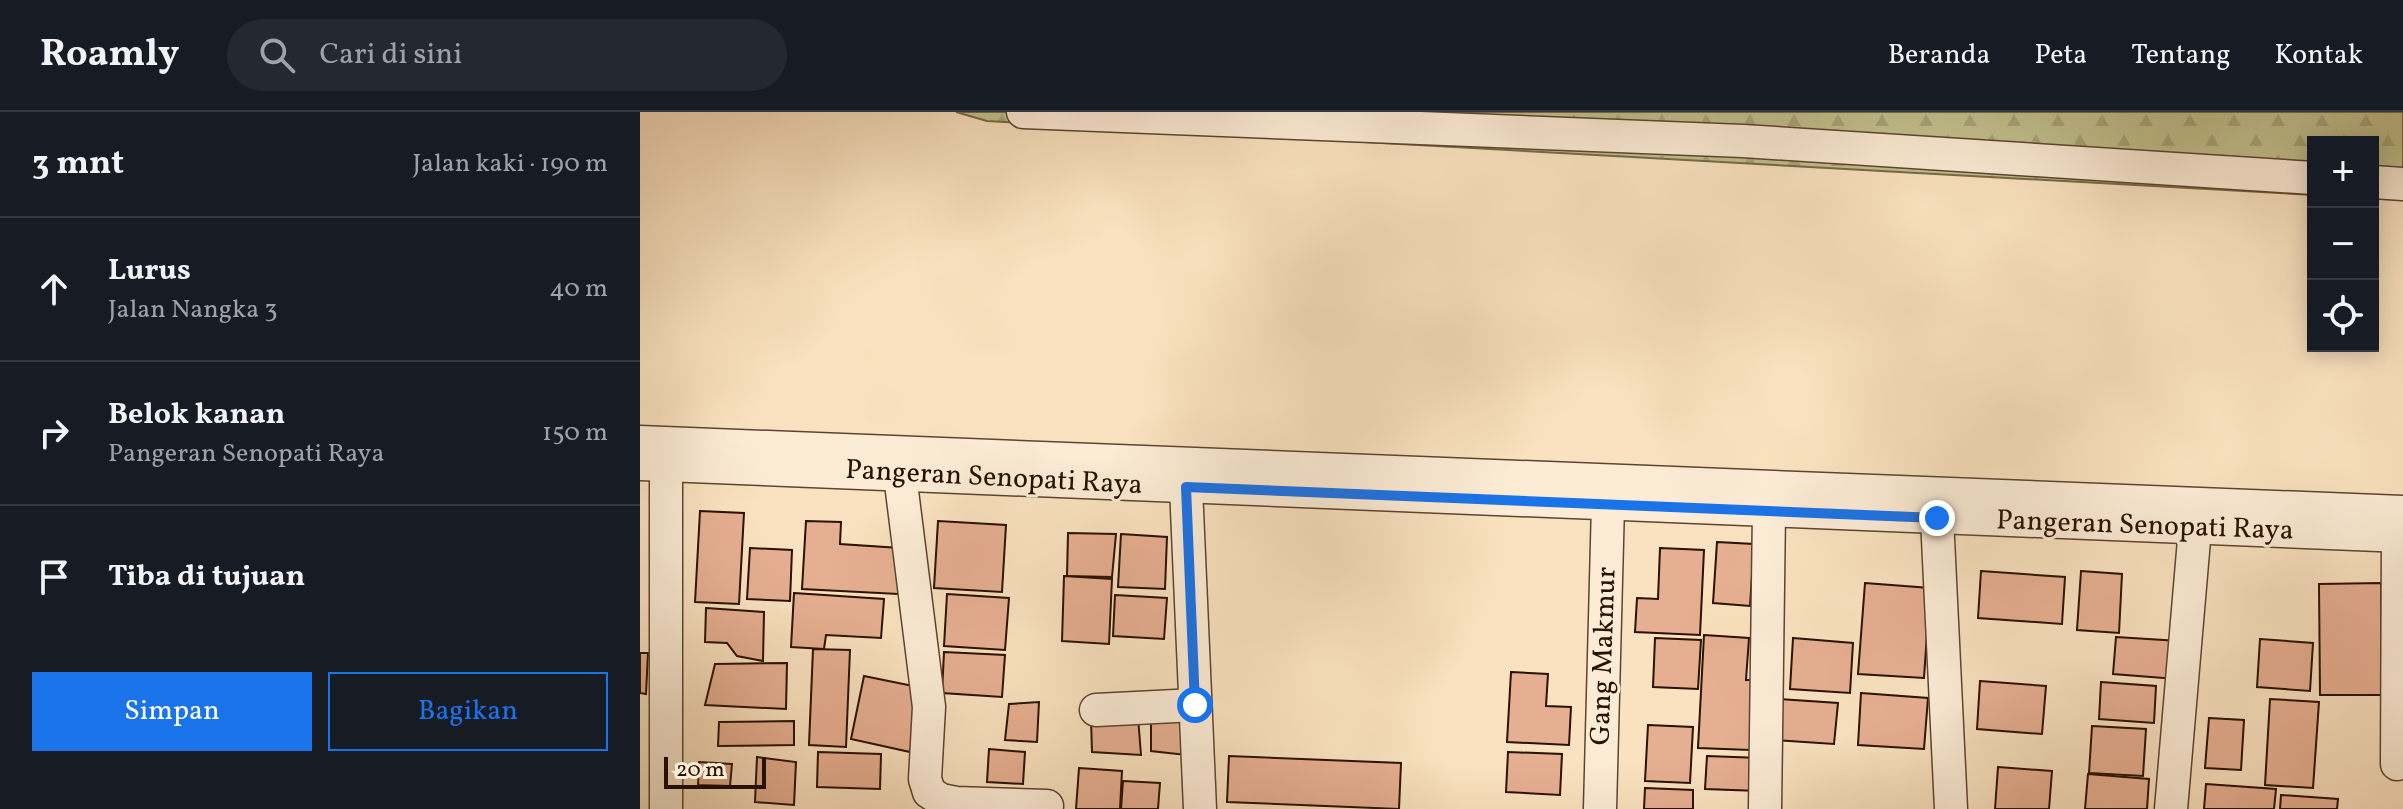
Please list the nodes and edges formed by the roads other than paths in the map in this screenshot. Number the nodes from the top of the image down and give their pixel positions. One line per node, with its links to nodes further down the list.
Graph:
1 (1023, 112): 2 (street)
2 (2307, 178)
3 (2379, 182): 4 (street)
4 (2403, 184)
5 (653, 453): 6 (street, Pangeran Senopati Raya); 18 (street)
6 (778, 457): 7 (street, Pangeran Senopati Raya); 13 (street, Pangeran Senopati Raya)
7 (900, 475): 8 (street, Pangeran Senopati Raya); 17 (street)
8 (1186, 487): 9 (street, Pangeran Senopati Raya); 14 (street)
9 (1608, 504): 10 (street, Pangeran Senopati Raya); 20 (street, Gang Makmur)
10 (1769, 511): 11 (street, Pangeran Senopati Raya); 21 (street)
11 (1937, 518): 12 (street, Pangeran Senopati Raya); 22 (street)
12 (2195, 528): 13 (street, Pangeran Senopati Raya); 23 (street)
13 (2401, 528): 16 (street)
14 (1195, 705): 15 (street); 19 (street)
15 (1096, 710)
16 (2397, 764)
17 (1047, 806)
18 (666, 809)
19 (1200, 809)
20 (1600, 809)
21 (1765, 809)
22 (1951, 809)
23 (2171, 809)

